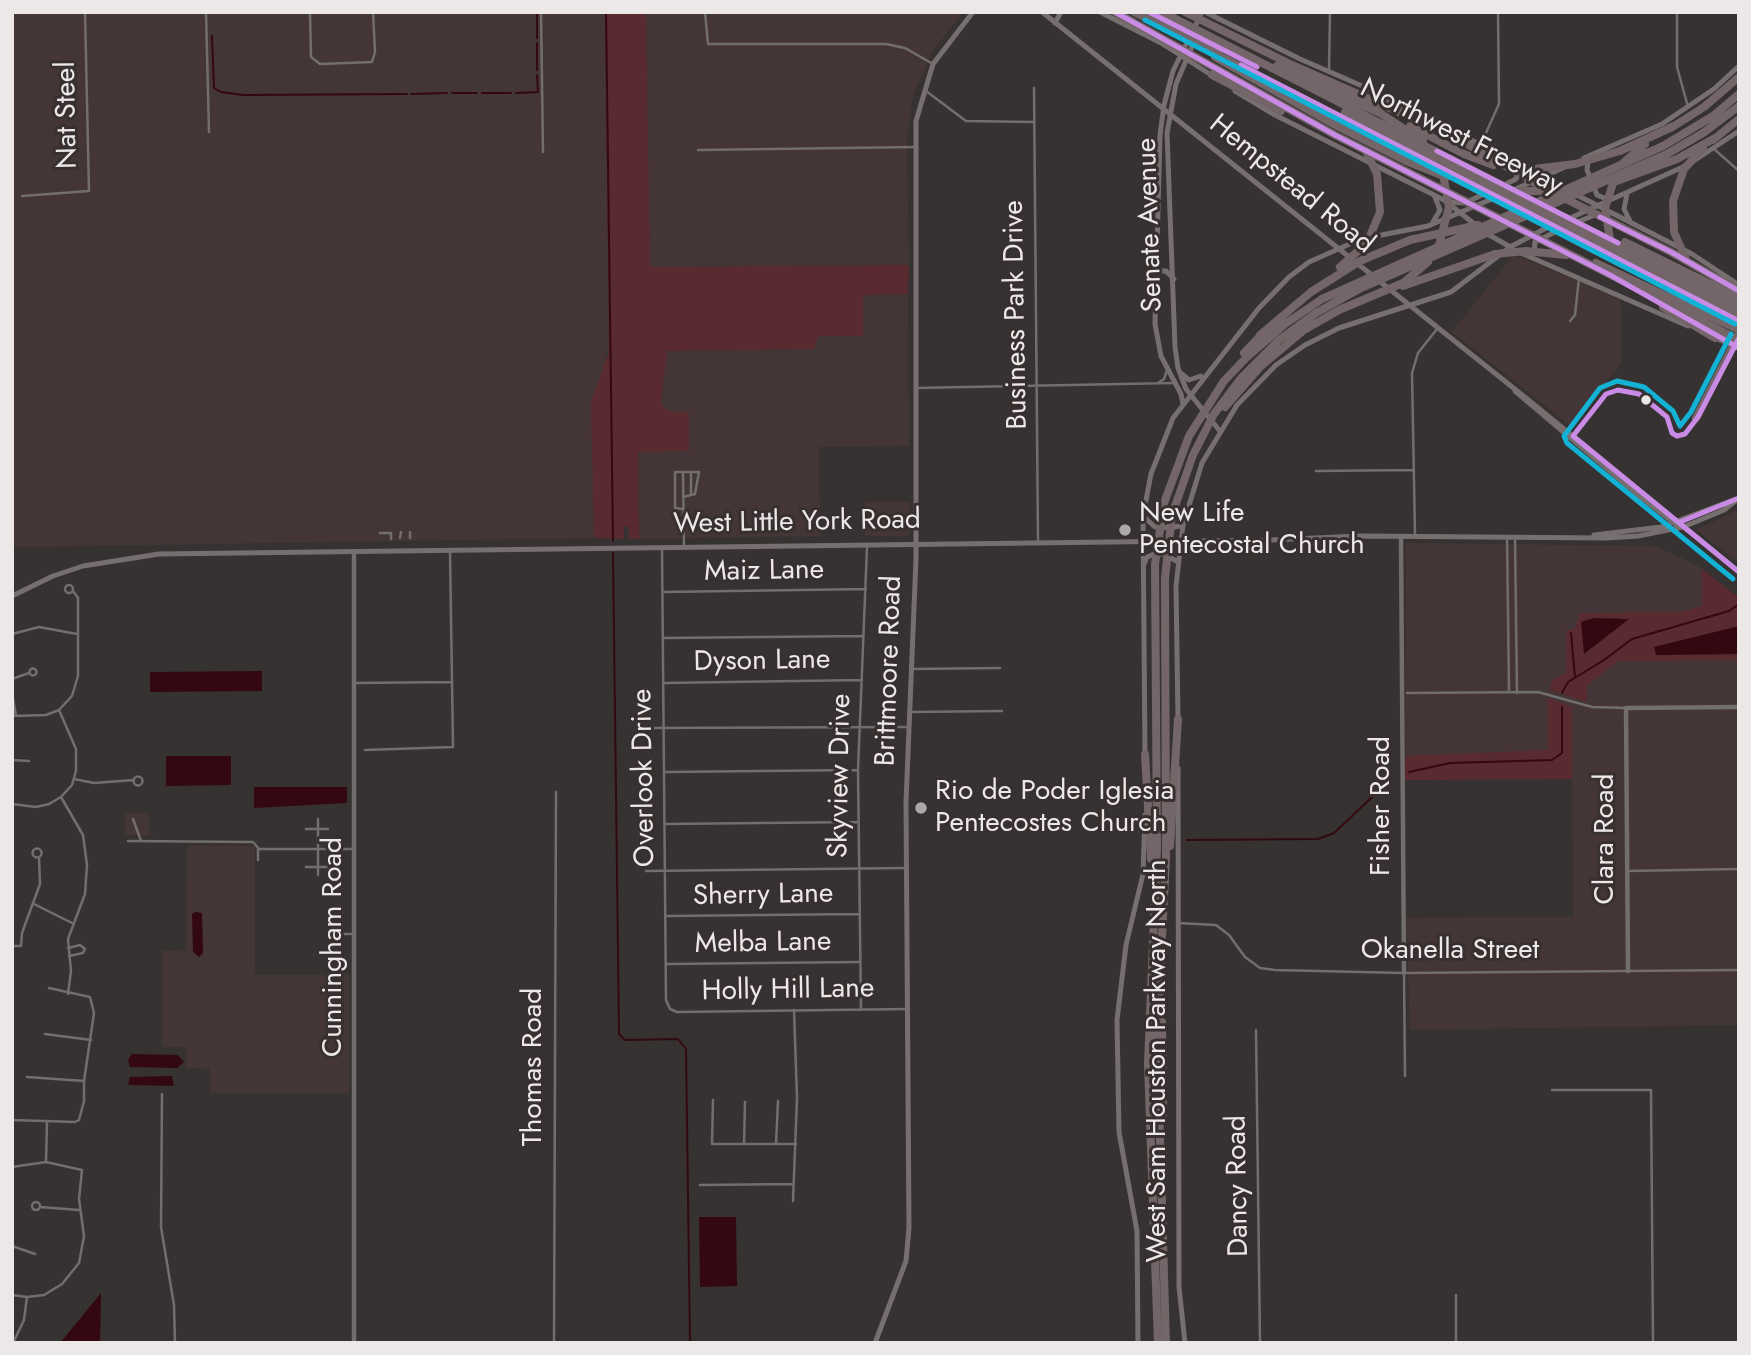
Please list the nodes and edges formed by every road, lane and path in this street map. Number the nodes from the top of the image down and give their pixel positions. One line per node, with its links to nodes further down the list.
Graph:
1 (85, 12): 62 (street, Nat Steel)
2 (206, 12): 48 (street)
3 (310, 12): 4 (street)
4 (373, 12)
5 (541, 12): 54 (street)
6 (705, 12): 27 (street)
7 (973, 12): 27 (main road, Brittmoore Road)
8 (1042, 12): 20 (main road, Hempstead Road)
9 (1061, 12): 20 (main road)
10 (1100, 12): 23 (main road)
11 (1113, 12): 19 (highway)
12 (1149, 12): 21 (highway)
13 (1162, 12): 21 (highway)
14 (1189, 12): 22 (highway); 23 (main road)
15 (1329, 12): 32 (street)
16 (1498, 12): 50 (street)
17 (1677, 12): 39 (street)
18 (1206, 13): 22 (main road); 25 (main road, Senate Avenue)
19 (1130, 15): 21 (highway); 46 (highway)
20 (1055, 23): 87 (main road, Hempstead Road)
21 (1173, 25): 24 (highway); 24 (highway)
22 (1225, 28): 31 (main road); 32 (main road); 45 (highway)
23 (1161, 43): 25 (main road)
24 (1214, 48): 26 (highway, Northwest Freeway); 46 (highway); 58 (highway)
25 (1183, 56): 28 (main road); 30 (main road, Senate Avenue); 75 (main road, Senate Avenue)
26 (1257, 61): 40 (highway); 58 (highway, Northwest Freeway)
27 (933, 64): 35 (main road, Brittmoore Road)
28 (1197, 65): 30 (main road); 31 (main road)
29 (1739, 66): 39 (main road, West Sam Houston Parkway North)
30 (1180, 72): 78 (main road, Senate Avenue)
31 (1208, 72): 46 (highway); 61 (main road)
32 (1329, 73): 37 (main road)
33 (1739, 77): 44 (highway)
34 (1034, 88): 43 (street, Business Park Drive)
35 (923, 89): 43 (street); 51 (main road, Brittmoore Road)
36 (1739, 94): 42 (highway)
37 (1382, 95): 45 (highway); 50 (main road)
38 (1739, 106): 42 (highway)
39 (1688, 107): 55 (main road, West Sam Houston Parkway North)
40 (1380, 113): 44 (highway); 80 (highway)
41 (1739, 119): 49 (highway)
42 (1714, 120): 96 (highway); 104 (highway)
43 (1034, 122): 99 (street, Business Park Drive)
44 (1674, 126): 82 (highway)
45 (1439, 129): 70 (highway)
46 (1336, 131): 49 (highway); 76 (highway); 89 (highway)
47 (1739, 131): 53 (main road, West Sam Houston Parkway North)
48 (209, 132)
49 (1717, 137): 83 (highway)
50 (1481, 144): 56 (main road)
51 (915, 147): 52 (street); 100 (main road, Brittmoore Road)
52 (698, 149)
53 (1714, 149): 57 (street); 60 (main road, West Sam Houston Parkway North)
54 (543, 152)
55 (1591, 155): 59 (main road, West Sam Houston Parkway North); 64 (main road)
56 (1514, 163): 59 (main road); 63 (main road)
57 (1739, 171)
58 (1469, 176): 83 (highway, Northwest Freeway); 85 (highway); 88 (highway, Northwest Freeway)
59 (1541, 177): 65 (main road); 66 (main road, West Sam Houston Parkway North)
60 (1628, 193): 64 (main road, West Sam Houston Parkway North); 68 (main road)
61 (1434, 194): 63 (main road); 69 (main road)
62 (22, 196)
63 (1444, 200): 66 (main road)
64 (1612, 200): 65 (main road, West Sam Houston Parkway North)
65 (1598, 206): 67 (main road); 71 (main road, West Sam Houston Parkway North)
66 (1463, 213): 69 (main road, West Sam Houston Parkway North); 71 (main road)
67 (1615, 215): 68 (main road); 74 (main road)
68 (1631, 223): 79 (main road)
69 (1428, 226): 94 (main road, West Sam Houston Parkway North)
70 (1619, 227): 81 (highway); 83 (highway)
71 (1510, 247): 72 (main road); 73 (main road, West Sam Houston Parkway North)
72 (1530, 257): 73 (main road); 74 (main road)
73 (1493, 261): 103 (main road, West Sam Houston Parkway North)
74 (1541, 262): 77 (main road)
75 (1155, 271): 78 (main road); 93 (main road, Senate Avenue)
76 (1610, 275): 88 (highway); 90 (highway)
77 (1579, 278): 86 (street); 90 (main road)
78 (1174, 279): 92 (main road, Senate Avenue)
79 (1739, 285)
80 (1387, 290): 82 (highway); 104 (highway)
81 (1739, 291)
82 (1671, 298): 88 (highway)
83 (1736, 299): 84 (highway, Northwest Freeway); 89 (highway)
84 (1739, 306)
85 (1739, 314)
86 (1570, 321)
87 (1437, 329): 105 (street); 115 (main road, Hempstead Road)
88 (1738, 332): 95 (highway)
89 (1260, 335): 96 (highway)
90 (1716, 338): 91 (main road)
91 (1739, 348)
92 (1178, 368): 94 (main road); 101 (main road, Senate Avenue)
93 (1167, 370): 97 (street); 98 (main road, Senate Avenue)
94 (1204, 375): 101 (main road, West Sam Houston Parkway North)
95 (1718, 376)
96 (1224, 381): 219 (highway)
97 (1158, 383): 98 (street); 99 (street)
98 (1174, 383): 102 (main road, Senate Avenue)
99 (1037, 387): 100 (street); 129 (street, Business Park Drive)
100 (915, 388): 132 (main road, Brittmoore Road)
101 (1189, 395): 102 (main road, West Sam Houston Parkway North); 103 (main road, Senate Avenue)
102 (1182, 404): 113 (main road, West Sam Houston Parkway North)
103 (1219, 430): 116 (main road, West Sam Houston Parkway North)
104 (1200, 439): 200 (highway)
105 (1414, 470): 106 (street); 121 (street)
106 (1316, 471)
107 (683, 472): 108 (street); 110 (street); 112 (street)
108 (691, 472): 109 (street); 109 (street)
109 (691, 495): 110 (street)
110 (683, 497): 112 (street)
111 (1739, 498): 114 (main road, West Little York Road); 115 (main road, West Little York Road)
112 (683, 509): 134 (street)
113 (1143, 516): 116 (main road); 130 (main road, West Sam Houston Parkway North)
114 (1698, 522): 115 (main road, West Little York Road); 127 (main road)
115 (1679, 524): 122 (main road, West Little York Road); 122 (main road, West Little York Road); 127 (main road, Hempstead Road)
116 (1183, 525): 131 (main road, West Sam Houston Parkway North)
117 (401, 531): 125 (street)
118 (410, 532): 126 (street)
119 (380, 533): 128 (street)
120 (1401, 535): 121 (main road, West Little York Road); 131 (main road, West Little York Road); 228 (street, Fisher Road)
121 (1415, 535): 123 (main road, West Little York Road)
122 (1590, 536): 124 (main road, West Little York Road)
123 (1507, 537): 124 (main road, West Little York Road); 141 (street)
124 (1515, 537): 142 (street)
125 (400, 538)
126 (410, 538)
127 (1697, 538): 140 (main road, Hempstead Road)
128 (391, 539)
129 (1038, 541): 130 (main road, West Little York Road); 132 (main road, West Little York Road)
130 (1142, 541): 131 (main road, West Little York Road); 139 (main road, West Sam Houston Parkway North)
131 (1180, 541): 138 (main road, West Sam Houston Parkway North)
132 (916, 543): 133 (main road, West Little York Road); 154 (main road, Brittmoore Road)
133 (867, 544): 134 (main road, West Little York Road); 143 (street, Skyview Drive)
134 (684, 545): 135 (main road, West Little York Road)
135 (662, 546): 136 (main road, West Little York Road); 145 (street, Overlook Drive)
136 (450, 549): 137 (main road, West Little York Road); 158 (street)
137 (354, 551): 146 (main road, West Little York Road); 159 (street, Cunningham Road)
138 (1178, 562): 139 (main road); 171 (main road, West Sam Houston Parkway North)
139 (1143, 567): 177 (main road, West Sam Houston Parkway North)
140 (1739, 572)
141 (1509, 584): 142 (street); 147 (street)
142 (1517, 584): 148 (street)
143 (866, 589): 145 (street, Maiz Lane); 151 (street, Skyview Drive)
144 (72, 591): 150 (street)
145 (663, 592): 152 (street, Overlook Drive)
146 (12, 596)
147 (1509, 628): 148 (street); 163 (street)
148 (1517, 628): 162 (street)
149 (12, 634): 150 (street)
150 (78, 634): 167 (street)
151 (864, 636): 152 (street); 157 (street, Skyview Drive)
152 (663, 638): 160 (street, Overlook Drive)
153 (1000, 668): 154 (street)
154 (911, 669): 169 (main road, Brittmoore Road)
155 (29, 673): 156 (street)
156 (12, 679)
157 (862, 680): 160 (street, Dyson Lane); 172 (street, Skyview Drive)
158 (452, 682): 159 (street); 176 (street)
159 (355, 683): 198 (street, Cunningham Road)
160 (664, 683): 175 (street, Overlook Drive)
161 (12, 692): 170 (street)
162 (1517, 692): 163 (street); 166 (street)
163 (1509, 693): 164 (street)
164 (1407, 694)
165 (1739, 707): 166 (street)
166 (1626, 708): 210 (street, Clara Road)
167 (59, 710): 170 (street); 182 (street)
168 (1002, 711): 169 (street)
169 (909, 712): 173 (main road, Brittmoore Road)
170 (14, 716)
171 (1178, 719): 200 (highway); 216 (main road, West Sam Houston Parkway North)
172 (860, 725): 173 (street); 175 (street); 180 (street, Skyview Drive)
173 (908, 727): 205 (main road, Brittmoore Road)
174 (643, 728): 175 (street)
175 (664, 728): 181 (street, Overlook Drive)
176 (365, 750)
177 (1145, 754): 219 (highway); 269 (main road, West Sam Houston Parkway North)
178 (12, 760): 179 (street)
179 (29, 761)
180 (858, 770): 181 (street); 189 (street, Skyview Drive)
181 (665, 772): 190 (street, Overlook Drive)
182 (74, 779): 183 (street); 185 (street)
183 (134, 780)
184 (555, 792): 267 (street, Thomas Road)
185 (61, 797): 186 (street); 215 (street)
186 (12, 804)
187 (133, 819): 195 (street)
188 (318, 819): 192 (street)
189 (859, 822): 190 (street); 206 (street, Skyview Drive)
190 (665, 824): 209 (street, Overlook Drive)
191 (306, 829): 192 (street)
192 (318, 829): 193 (street); 197 (street)
193 (328, 829)
194 (128, 841): 195 (street)
195 (141, 841): 196 (street)
196 (259, 849): 197 (street); 201 (street)
197 (318, 849): 198 (street); 203 (street)
198 (355, 849): 218 (street, Cunningham Road)
199 (39, 857): 212 (street)
200 (1166, 858): 225 (highway)
201 (258, 860)
202 (306, 867): 203 (street)
203 (318, 867): 204 (street); 211 (street)
204 (329, 867)
205 (906, 868): 206 (street); 233 (main road, Brittmoore Road)
206 (859, 869): 209 (street); 213 (street, Skyview Drive)
207 (1739, 869): 210 (street)
208 (646, 871): 209 (street)
209 (666, 871): 214 (street, Overlook Drive)
210 (1627, 871): 227 (street, Clara Road)
211 (318, 875)
212 (34, 904): 215 (street); 220 (street)
213 (860, 914): 214 (street, Sherry Lane); 223 (street, Skyview Drive)
214 (666, 916): 224 (street, Overlook Drive)
215 (72, 923): 221 (street)
216 (1178, 923): 228 (street, Okanella Street); 272 (main road, West Sam Houston Parkway North)
217 (337, 934): 218 (street)
218 (355, 934): 266 (street, Cunningham Road)
219 (1151, 945): 270 (highway)
220 (12, 946)
221 (68, 948): 222 (street); 222 (street)
222 (69, 956): 230 (street)
223 (860, 962): 224 (street, Melba Lane); 232 (street, Skyview Drive)
224 (667, 964): 231 (street, Overlook Drive)
225 (1160, 970): 260 (highway); 260 (highway)
226 (1739, 970): 227 (street, Okanella Street)
227 (1628, 971): 228 (street, Okanella Street)
228 (1404, 973): 238 (street, Fisher Road)
229 (49, 988): 230 (street)
230 (68, 994): 237 (street)
231 (670, 1009): 234 (street, Holly Hill Lane)
232 (861, 1009): 233 (street, Holly Hill Lane); 234 (street, Holly Hill Lane)
233 (908, 1009): 268 (main road, Brittmoore Road)
234 (794, 1010): 250 (street)
235 (1256, 1030): 273 (street, Dancy Road)
236 (45, 1034): 237 (street)
237 (91, 1040): 240 (street)
238 (1405, 1076)
239 (27, 1077): 240 (street)
240 (84, 1081): 247 (street)
241 (1552, 1090): 275 (street)
242 (162, 1094): 265 (street)
243 (713, 1100): 248 (street)
244 (778, 1101): 249 (street)
245 (745, 1102): 248 (street)
246 (12, 1120): 247 (street)
247 (47, 1121): 251 (street)
248 (744, 1144): 249 (street)
249 (776, 1144): 250 (street)
250 (796, 1144): 253 (street)
251 (46, 1162): 252 (street); 257 (street)
252 (12, 1167)
253 (793, 1184): 254 (street); 255 (street)
254 (700, 1185)
255 (793, 1201)
256 (40, 1208): 257 (street)
257 (79, 1210): 263 (street)
258 (12, 1246): 259 (street)
259 (35, 1254)
260 (1166, 1273): 271 (highway)
261 (12, 1295): 263 (street)
262 (1456, 1295): 274 (street)
263 (27, 1297): 264 (street)
264 (13, 1343)
265 (175, 1343)
266 (354, 1343)
267 (554, 1343)
268 (875, 1343)
269 (1138, 1343)
270 (1158, 1343)
271 (1166, 1343)
272 (1185, 1343)
273 (1260, 1343)
274 (1456, 1343)
275 (1653, 1343)

